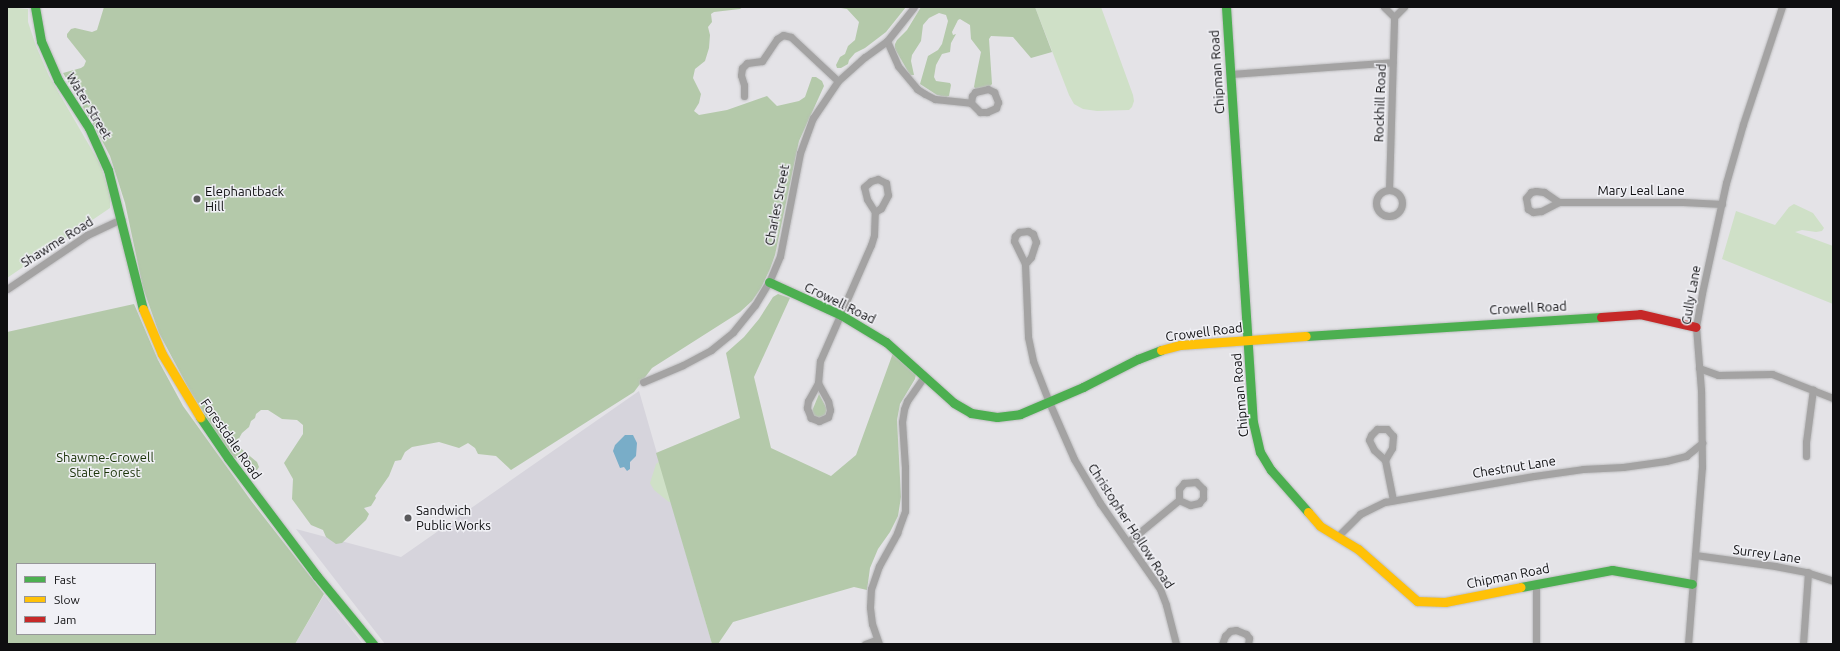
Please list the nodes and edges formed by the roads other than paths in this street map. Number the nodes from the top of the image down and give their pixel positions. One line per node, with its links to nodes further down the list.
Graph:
1 (35, 7): 18 (street, Water Street)
2 (914, 7): 8 (street, Charles Street)
3 (1226, 7): 10 (street, Chipman Road)
4 (1384, 7): 7 (street)
5 (1404, 7): 7 (street)
6 (1782, 7): 16 (street, Gully Lane)
7 (1394, 17): 9 (street, Rockhill Road)
8 (887, 40): 11 (street, Charles Street); 13 (street)
9 (1393, 62): 10 (street); 14 (street, Rockhill Road)
10 (1231, 74): 24 (street, Chipman Road)
11 (838, 81): 12 (street); 20 (street, Charles Street)
12 (744, 96)
13 (971, 103)
14 (1389, 190)
15 (1559, 202): 16 (street, Mary Leal Lane)
16 (1722, 204): 23 (street, Gully Lane)
17 (875, 212): 22 (street)
18 (122, 219): 21 (street, Shawme Road); 45 (street, Forestdale Road)
19 (1025, 264): 31 (street, Christopher Hollow Road)
20 (769, 282): 22 (street, Crowell Road); 27 (street, Charles Street)
21 (7, 289)
22 (841, 315): 26 (street, Crowell Road); 28 (street)
23 (1696, 327): 24 (street, Crowell Road); 25 (street, Gully Lane)
24 (1249, 339): 31 (street, Crowell Road); 37 (street, Chipman Road)
25 (1699, 368): 29 (street); 32 (street, Gully Lane)
26 (924, 377): 31 (street, Crowell Road); 44 (street)
27 (643, 382)
28 (818, 383): 28 (street)
29 (1813, 389): 30 (street); 33 (street)
30 (1833, 398)
31 (1048, 402): 38 (street, Christopher Hollow Road)
32 (1702, 443): 36 (street, Chestnut Lane); 39 (street, Gully Lane)
33 (1806, 456)
34 (1385, 460): 36 (street)
35 (1179, 500): 38 (street)
36 (1393, 500): 37 (street, Chestnut Lane)
37 (1337, 537): 42 (street, Chipman Road)
38 (1128, 542): 47 (street, Christopher Hollow Road)
39 (1695, 555): 40 (street, Surrey Lane); 43 (street, Gully Lane)
40 (1808, 572): 41 (street, Surrey Lane); 52 (street)
41 (1833, 581)
42 (1536, 584): 43 (street, Chipman Road); 50 (street)
43 (1692, 584): 51 (street, Gully Lane)
44 (877, 642): 46 (street)
45 (374, 644)
46 (865, 644)
47 (1176, 644)
48 (1222, 644): 49 (street)
49 (1248, 644)
50 (1536, 644)
51 (1688, 644)
52 (1803, 644)

